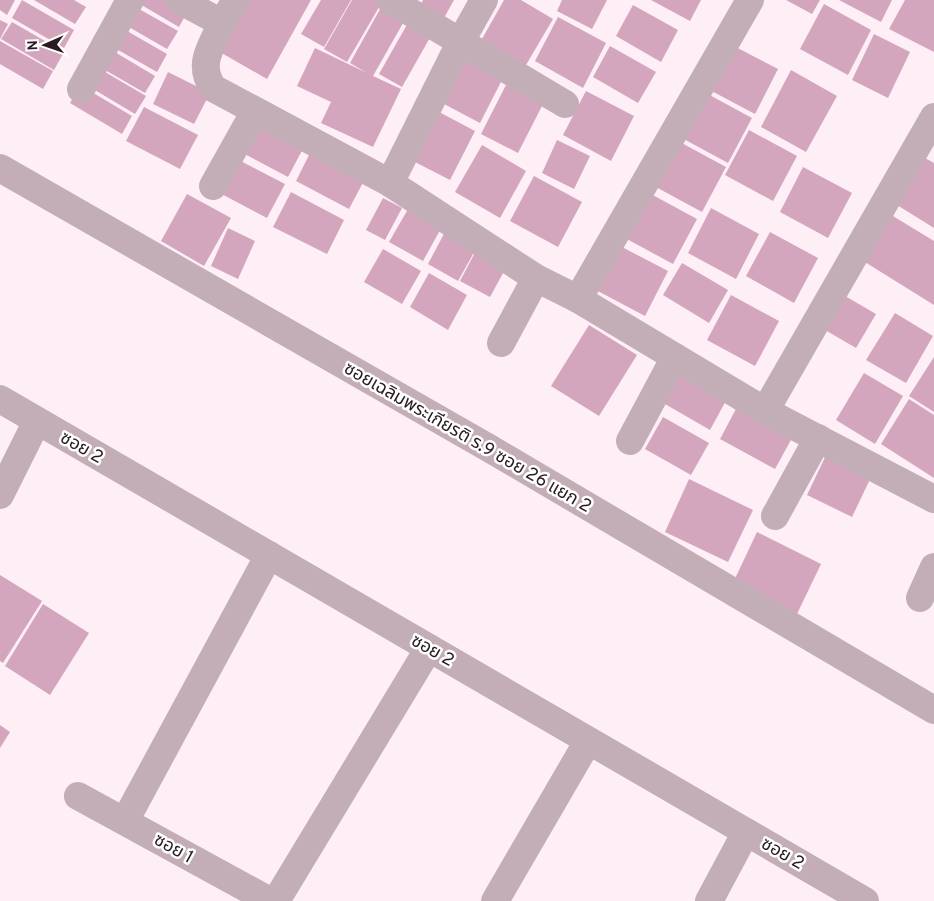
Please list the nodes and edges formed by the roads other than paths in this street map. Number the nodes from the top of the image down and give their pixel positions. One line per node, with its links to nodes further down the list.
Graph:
1 (130, 0): 9 (street)
2 (179, 0): 7 (street)
3 (236, 0): 7 (street)
4 (390, 0): 8 (street)
5 (484, 0): 8 (street)
6 (750, 0): 17 (street)
7 (222, 23): 11 (street)
8 (462, 41): 10 (street); 14 (street)
9 (81, 89)
10 (565, 104)
11 (255, 111): 14 (street); 15 (street)
12 (934, 117): 21 (street)
13 (0, 168): 32 (street, ซอยเฉลิมพระเกียรติ ร.9 ซอย 26 แยก 2)
14 (390, 183): 16 (street)
15 (213, 186)
16 (536, 278): 17 (street); 18 (street)
17 (578, 299): 19 (street)
18 (501, 343)
19 (675, 357): 21 (street); 24 (street)
20 (0, 399): 22 (street, ซอย 2)
21 (765, 411): 23 (street)
22 (37, 420): 25 (street); 28 (street, ซอย 2)
23 (818, 438): 26 (street); 27 (street)
24 (630, 441)
25 (0, 495)
26 (934, 499)
27 (775, 516)
28 (270, 555): 31 (street, ซอย 2); 35 (street)
29 (934, 567): 30 (street)
30 (920, 598)
31 (429, 648): 33 (street, ซอย 2); 38 (street)
32 (934, 710)
33 (588, 740): 36 (street, ซอย 2); 39 (street)
34 (78, 796): 35 (street, ซอย 1)
35 (125, 821): 37 (street, ซอย 1)
36 (746, 832): 40 (street); 41 (street, ซอย 2)
37 (270, 901)
38 (276, 901)
39 (495, 901)
40 (708, 901)
41 (865, 901)

